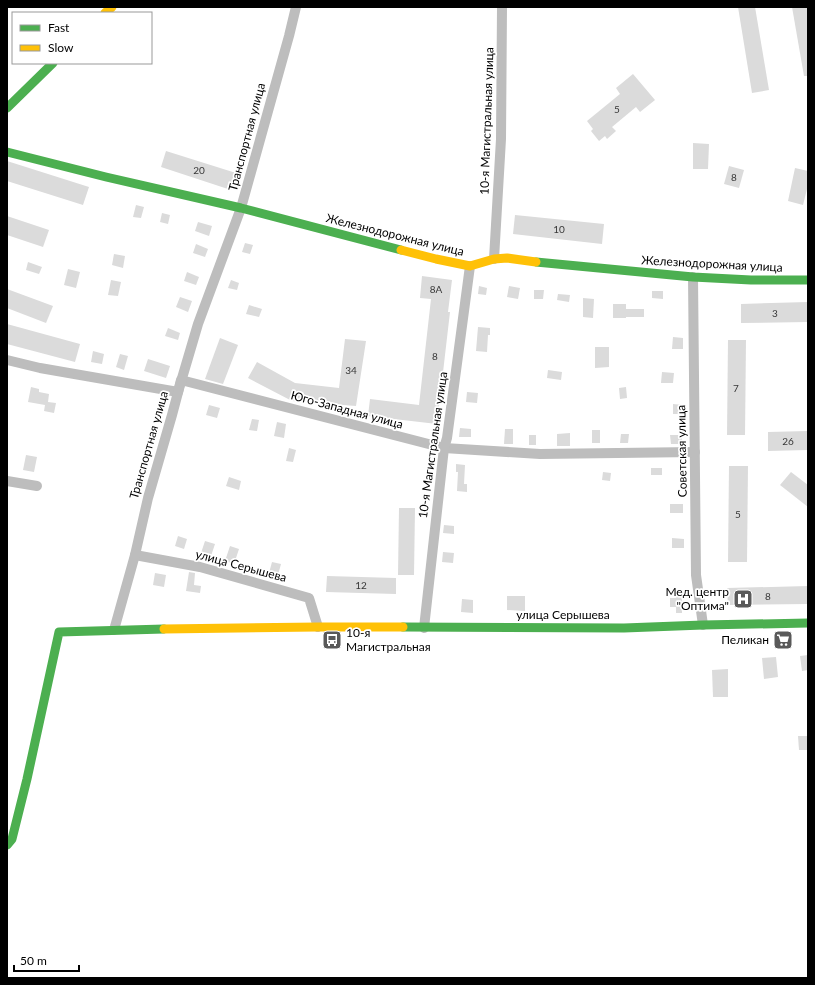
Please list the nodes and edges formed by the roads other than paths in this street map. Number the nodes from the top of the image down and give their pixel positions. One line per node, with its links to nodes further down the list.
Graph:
1 (296, 7): 6 (street, Транспортная улица)
2 (502, 7): 7 (street, 10-я Магистральная улица)
3 (52, 64): 4 (street)
4 (7, 108)
5 (7, 152): 6 (street, Железнодорожная улица)
6 (241, 208): 8 (street, Железнодорожная улица); 12 (street, Транспортная улица)
7 (494, 259): 8 (street, Железнодорожная улица); 9 (street, Железнодорожная улица)
8 (470, 266): 14 (street, 10-я Магистральная улица)
9 (692, 277): 10 (street, Железнодорожная улица); 15 (street, Советская улица)
10 (808, 280)
11 (7, 360): 13 (street)
12 (181, 380): 13 (street, Транспортная улица); 14 (street, Юго-Западная улица)
13 (178, 392): 18 (street, Транспортная улица)
14 (444, 448): 15 (street, Юго-Западная улица); 22 (street, 10-я Магистральная улица)
15 (695, 452): 20 (street, Советская улица)
16 (7, 481): 17 (street)
17 (38, 486)
18 (135, 555): 21 (street, улица Серышева); 23 (street, Транспортная улица)
19 (808, 623): 20 (street, улица Серышева)
20 (703, 625): 22 (street, улица Серышева)
21 (318, 627): 22 (street, улица Серышева); 23 (street, улица Серышева)
22 (424, 628)
23 (114, 630): 24 (street)
24 (7, 845)

